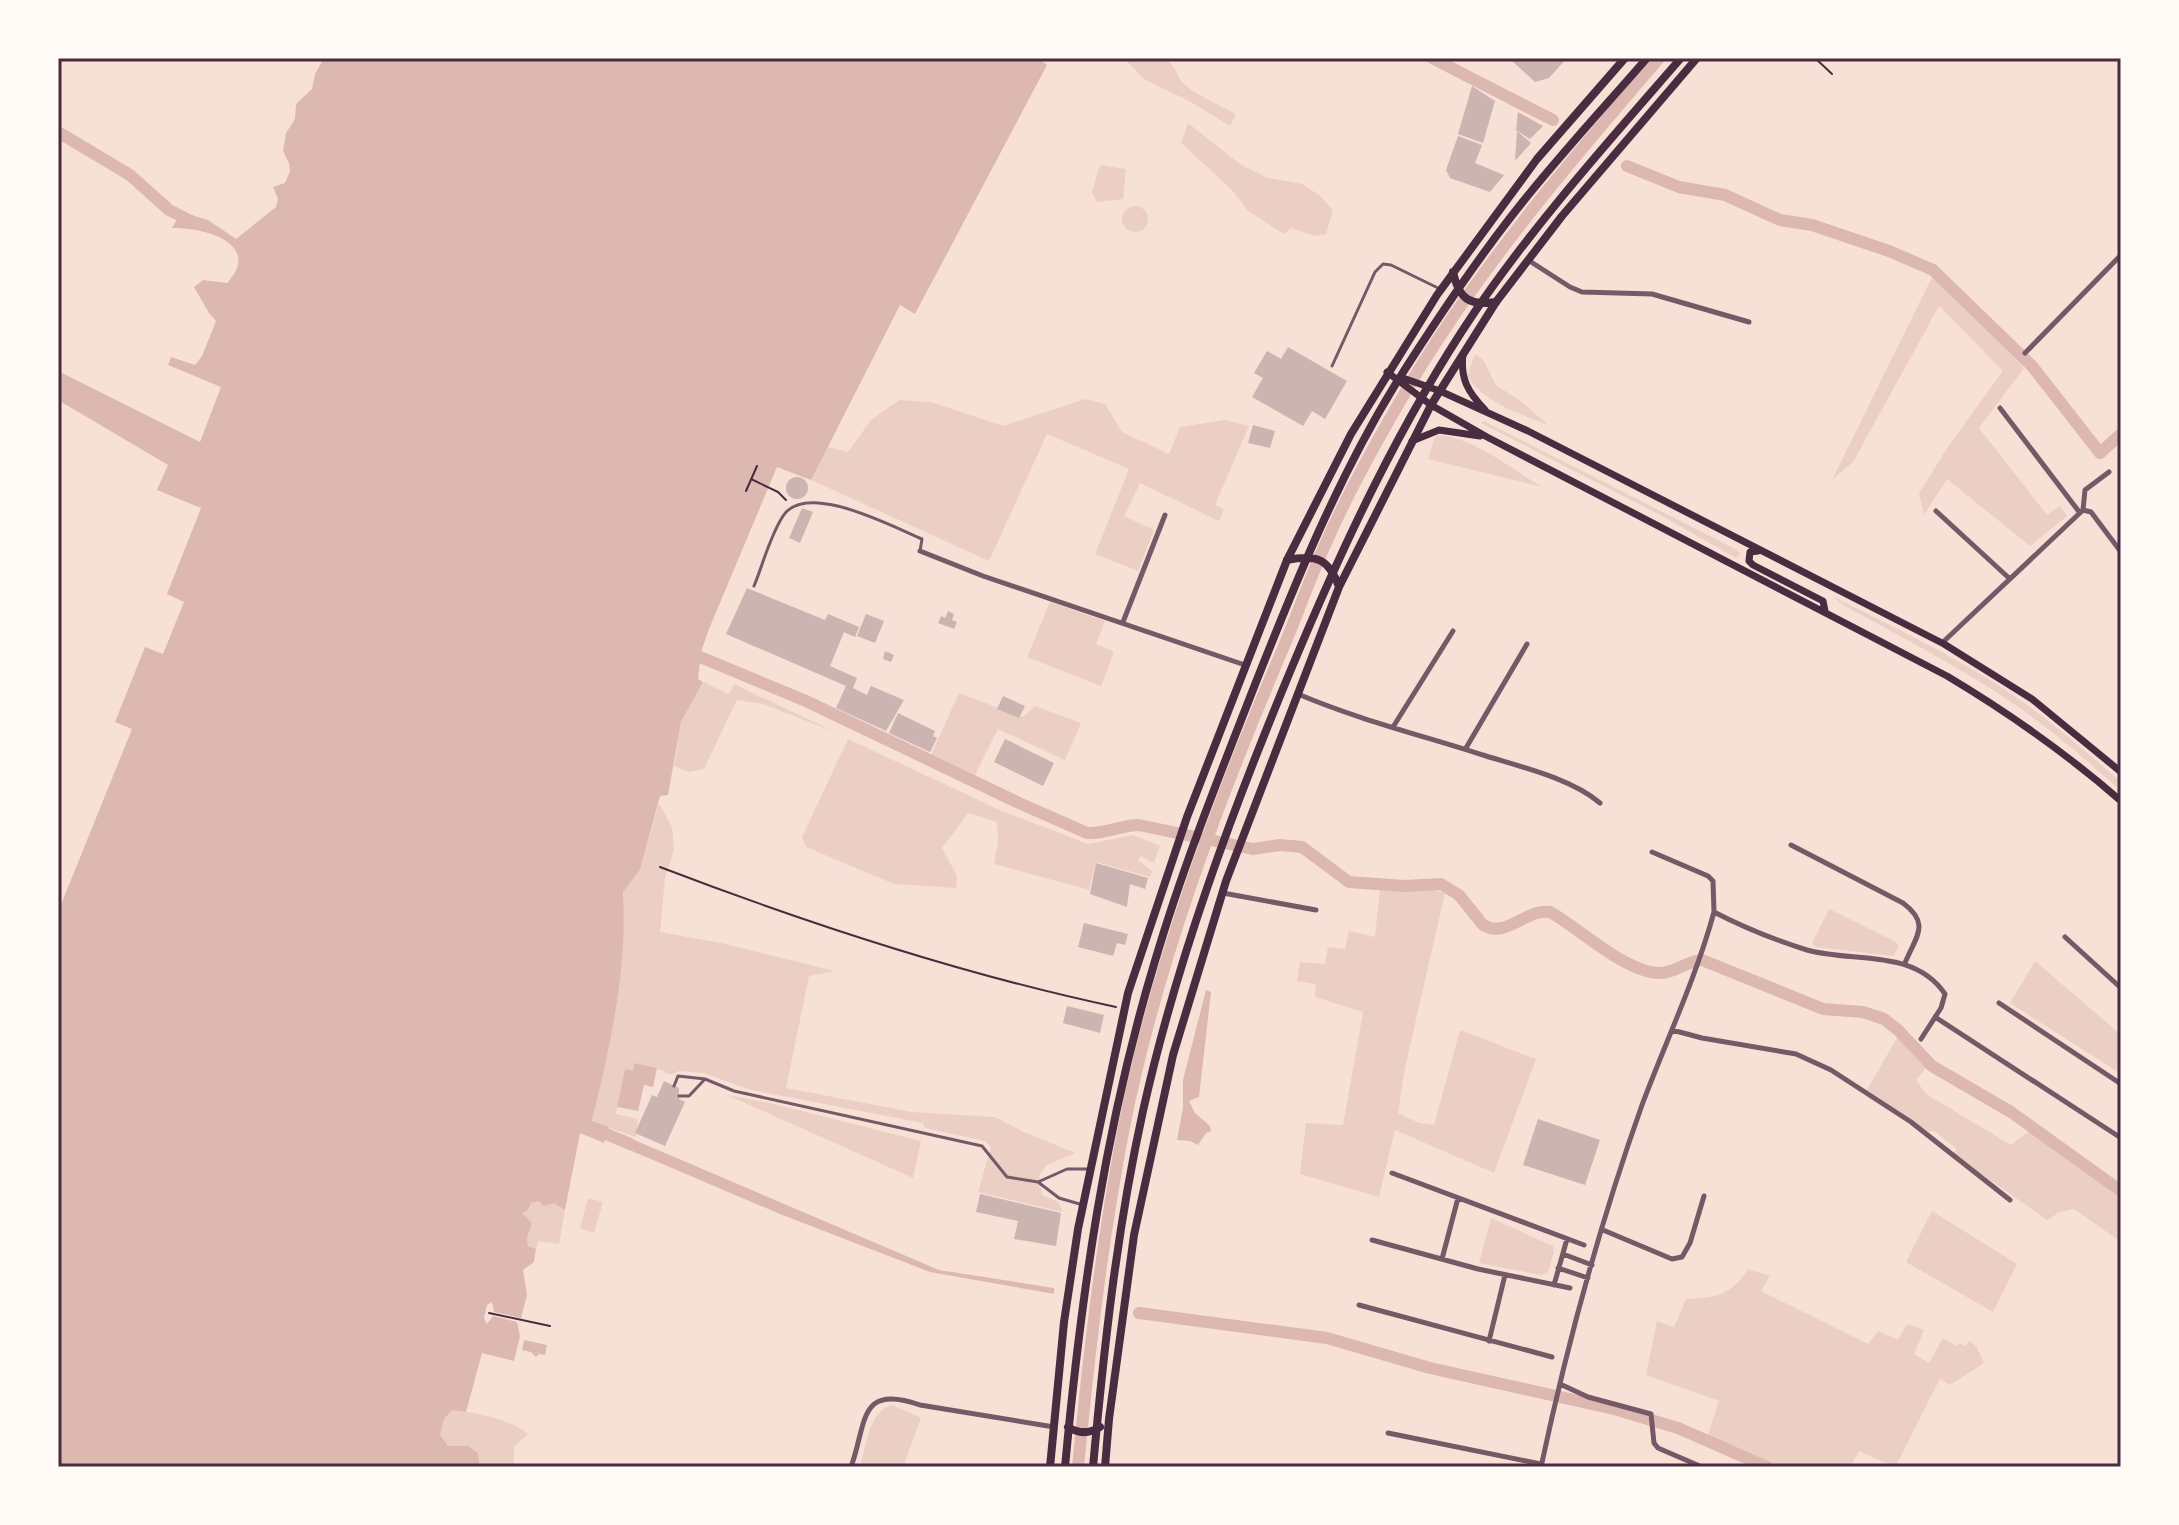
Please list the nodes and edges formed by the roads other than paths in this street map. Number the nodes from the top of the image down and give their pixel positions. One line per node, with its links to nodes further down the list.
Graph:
1 (1625, 58): 7 (main road)
2 (1647, 58): 91 (main road)
3 (1681, 58): 92 (main road)
4 (1697, 58): 6 (main road)
5 (2121, 255): 12 (street)
6 (1528, 260): 9 (main road); 10 (street)
7 (1453, 272): 8 (main road); 9 (main road)
8 (1441, 290): 13 (lane); 14 (main road)
9 (1496, 302): 11 (main road)
10 (1749, 322)
11 (1463, 352): 16 (main road); 19 (main road)
12 (2025, 353)
13 (1332, 366)
14 (1387, 372): 15 (main road); 29 (main road)
15 (1402, 380): 16 (main road); 17 (main road)
16 (1440, 391): 17 (main road); 19 (main road)
17 (1431, 405): 20 (main road); 21 (main road)
18 (2000, 408): 24 (street)
19 (1488, 413): 28 (main road)
20 (1487, 437): 21 (main road); 33 (main road)
21 (1412, 441): 32 (main road)
22 (2109, 472): 24 (street)
23 (1936, 511): 30 (street)
24 (2081, 511): 26 (street); 30 (street)
25 (1165, 515): 34 (street)
26 (2121, 550)
27 (920, 551): 31 (lane); 34 (street)
28 (1762, 551): 33 (main road); 36 (main road)
29 (1287, 560): 32 (main road); 38 (main road)
30 (2010, 579): 36 (street)
31 (754, 586)
32 (1339, 587): 39 (main road)
33 (1825, 611): 43 (main road)
34 (1123, 622): 38 (street)
35 (1453, 631): 40 (street)
36 (1942, 643): 42 (main road)
37 (1527, 644): 41 (street)
38 (1245, 665): 62 (main road)
39 (1298, 693): 40 (street); 47 (main road)
40 (1393, 727): 41 (street)
41 (1466, 748): 44 (street)
42 (2121, 772)
43 (2121, 801)
44 (1600, 803)
45 (1791, 845): 51 (street)
46 (1652, 852): 49 (street)
47 (1223, 893): 48 (street); 85 (main road)
48 (1316, 910)
49 (1714, 912): 51 (street); 55 (street)
50 (2065, 937): 52 (street)
51 (1905, 963): 54 (street)
52 (2121, 988)
53 (1999, 1003): 58 (street)
54 (1935, 1017): 56 (street); 61 (street)
55 (1672, 1030): 67 (street); 69 (street)
56 (1921, 1039)
57 (705, 1079): 59 (lane); 60 (lane); 64 (lane)
58 (2121, 1084)
59 (674, 1086)
60 (679, 1096)
61 (2121, 1138)
62 (1090, 1170): 64 (lane); 68 (main road)
63 (1392, 1173): 66 (street)
64 (1038, 1182): 68 (lane)
65 (1704, 1196): 69 (street)
66 (1458, 1198): 70 (street); 74 (street)
67 (2010, 1200)
68 (1083, 1205): 86 (main road)
69 (1603, 1230): 75 (street)
70 (1567, 1239): 72 (street); 73 (street)
71 (1372, 1240): 74 (street)
72 (1584, 1245)
73 (1563, 1254): 75 (street); 76 (street)
74 (1442, 1259): 77 (street)
75 (1592, 1265): 78 (street)
76 (1558, 1268): 78 (street); 79 (street)
77 (1505, 1275): 79 (street); 82 (street)
78 (1588, 1278): 84 (street)
79 (1554, 1285): 80 (street)
80 (1570, 1288)
81 (1359, 1305): 82 (street)
82 (1489, 1341): 83 (street)
83 (1552, 1357)
84 (1559, 1387): 88 (street); 94 (street)
85 (1109, 1419): 86 (main road); 93 (main road)
86 (1056, 1422): 89 (street); 90 (main road)
87 (1388, 1433): 88 (street)
88 (1541, 1466)
89 (851, 1467)
90 (1050, 1467)
91 (1065, 1467)
92 (1093, 1467)
93 (1105, 1467)
94 (1702, 1467)

